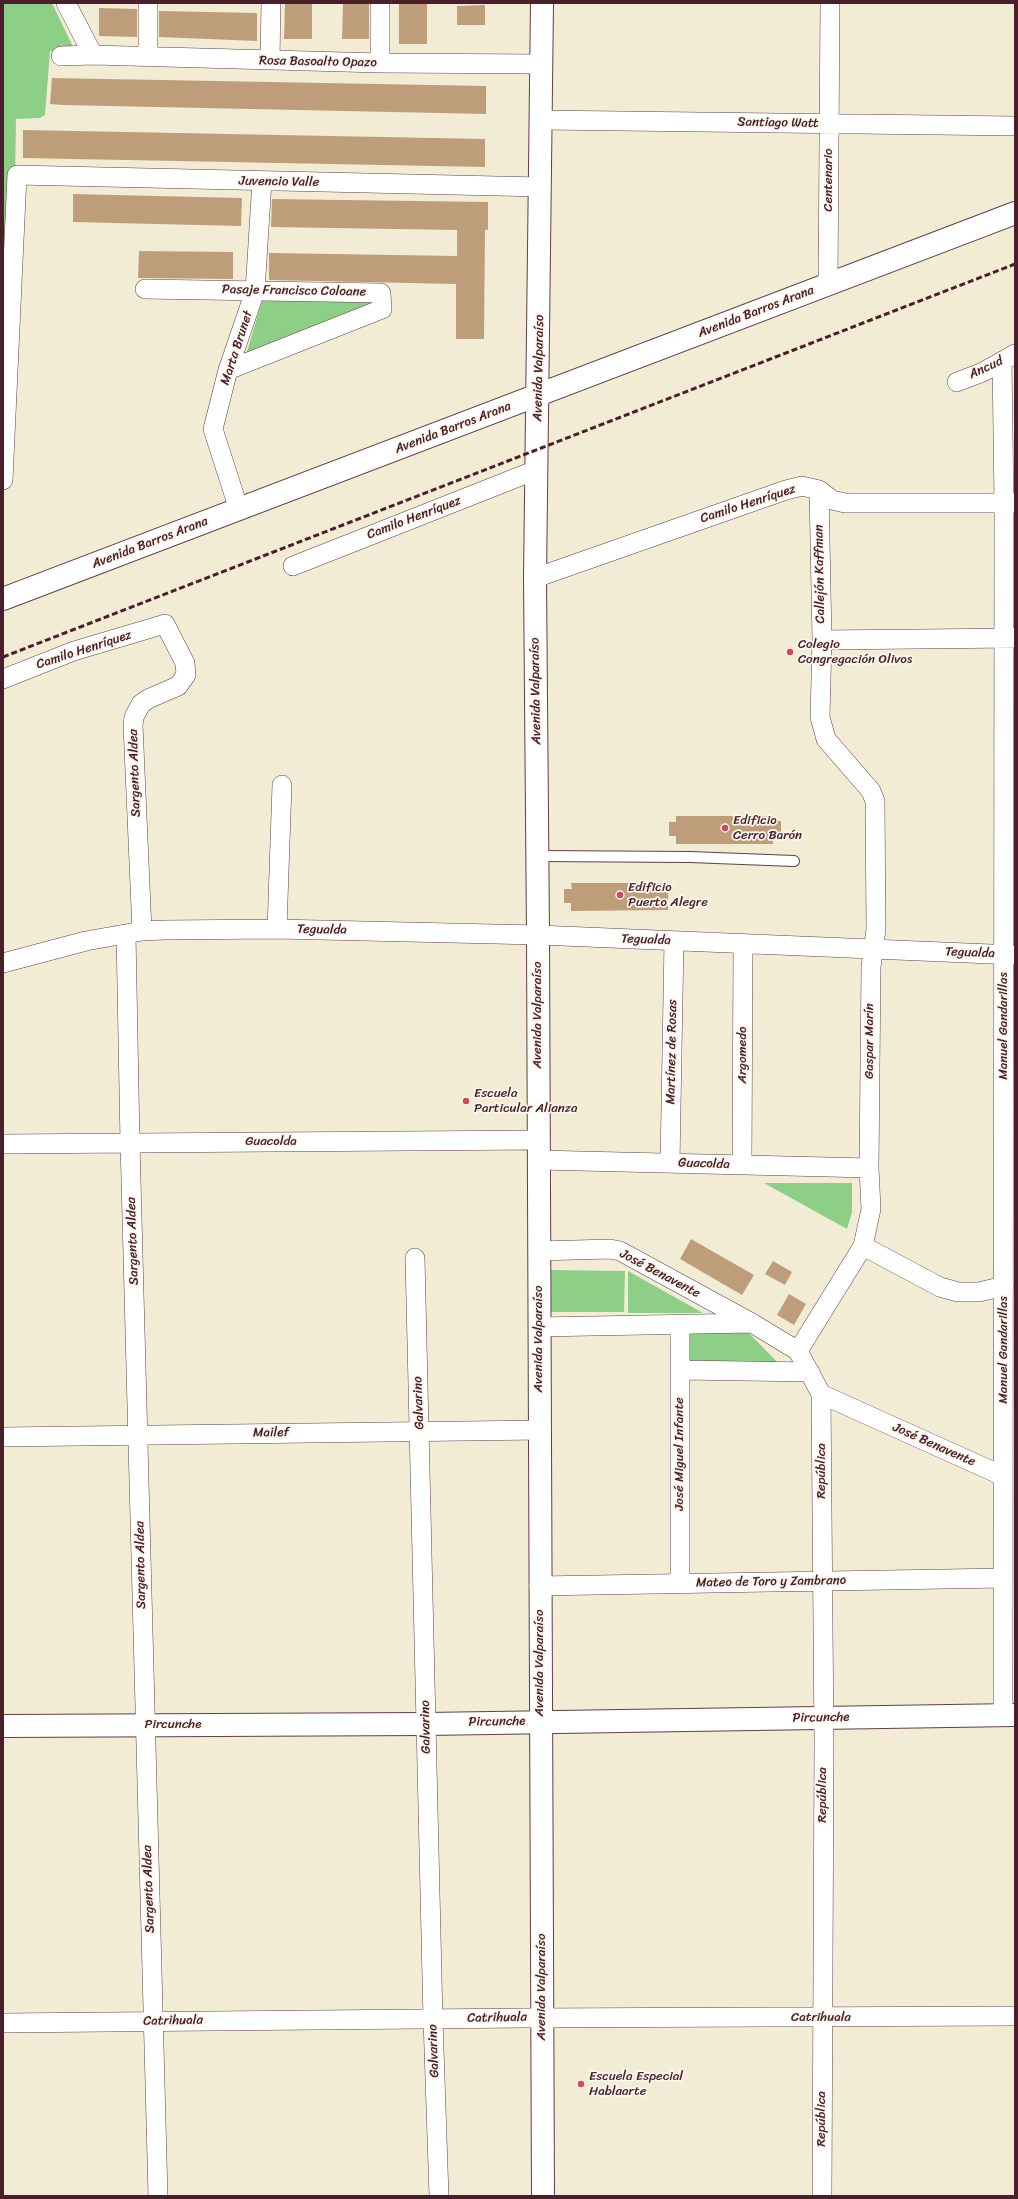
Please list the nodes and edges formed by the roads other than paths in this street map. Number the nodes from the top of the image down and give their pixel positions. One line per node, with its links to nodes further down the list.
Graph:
1 (66, 3): 7 (street)
2 (148, 3): 9 (street)
3 (271, 3): 10 (street)
4 (380, 3): 11 (street)
5 (542, 3): 12 (main road, Avenida Valparaíso)
6 (830, 3): 14 (street, Centenario)
7 (93, 55): 8 (street, Rosa Basoalto Opazo); 9 (street, Rosa Basoalto Opazo)
8 (61, 56)
9 (148, 57): 10 (street, Rosa Basoalto Opazo)
10 (270, 60): 11 (street, Rosa Basoalto Opazo)
11 (380, 63): 12 (street, Rosa Basoalto Opazo)
12 (542, 64): 13 (main road, Avenida Valparaíso)
13 (542, 120): 14 (street, Santiago Watt); 17 (main road, Avenida Valparaíso)
14 (829, 124): 15 (street, Santiago Watt); 19 (street, Centenario)
15 (1015, 126)
16 (262, 181): 17 (street, Juvencio Valle); 21 (street, Marta Brunet); 27 (street, Juvencio Valle)
17 (541, 187): 25 (main road, Avenida Valparaíso)
18 (1015, 213): 19 (main road, Avenida Barros Arana)
19 (828, 284): 25 (main road, Avenida Barros Arana)
20 (145, 289): 21 (street, Pasaje Francisco Coloane)
21 (255, 291): 23 (street, Marta Brunet); 23 (street, Pasaje Francisco Coloane)
22 (1009, 358): 24 (street, Ancud); 29 (street, Manuel Gandarillas)
23 (228, 370): 30 (street, Marta Brunet)
24 (957, 382)
25 (539, 395): 26 (main road, Avenida Valparaíso); 30 (main road, Avenida Barros Arana)
26 (536, 470): 31 (street, Camilo Henríquez); 32 (main road, Avenida Valparaíso)
27 (3, 480)
28 (819, 490): 29 (street, Camilo Henríquez); 32 (street, Camilo Henríquez); 36 (street, Callejón Kaffman)
29 (1010, 503): 35 (street, Manuel Gandarillas)
30 (239, 510): 33 (main road, Avenida Barros Arana)
31 (293, 566)
32 (535, 578): 40 (main road, Avenida Valparaíso)
33 (3, 599)
34 (165, 624): 37 (street, Camilo Henríquez); 43 (street, Sargento Aldea)
35 (1010, 639): 36 (street); 48 (street, Manuel Gandarillas)
36 (822, 640): 38 (street, Callejón Kaffman)
37 (3, 679)
38 (823, 730): 47 (street, Gaspar Marín)
39 (282, 785): 42 (street)
40 (538, 856): 41 (lane); 44 (main road, Avenida Valparaíso)
41 (794, 860)
42 (277, 929): 43 (street, Tegualda); 44 (street, Tegualda)
43 (134, 933): 49 (street, Tegualda); 51 (street, Sargento Aldea)
44 (538, 935): 45 (street, Tegualda); 53 (main road, Avenida Valparaíso)
45 (674, 941): 46 (street, Tegualda); 54 (street, Martínez de Rosas)
46 (743, 944): 47 (street, Tegualda); 55 (street, Argomedo)
47 (873, 949): 48 (street, Tegualda); 56 (street, Gaspar Marín)
48 (1009, 955): 50 (street, Manuel Gandarillas)
49 (3, 963)
50 (1009, 1098): 57 (street, Manuel Gandarillas)
51 (130, 1142): 52 (street, Guacolda); 53 (street, Guacolda); 71 (street, Sargento Aldea)
52 (3, 1144)
53 (539, 1150): 54 (street, Guacolda); 59 (main road, Avenida Valparaíso)
54 (670, 1164): 55 (street, Guacolda)
55 (742, 1165): 56 (street, Guacolda)
56 (870, 1168): 58 (street, Gaspar Marín)
57 (1009, 1226): 61 (street, Manuel Gandarillas)
58 (863, 1246): 61 (street); 65 (street, Gaspar Marín)
59 (539, 1251): 62 (street, José Benavente); 64 (main road, Avenida Valparaíso)
60 (415, 1258): 70 (street, Galvarino)
61 (1004, 1286): 73 (street, Manuel Gandarillas)
62 (752, 1323): 63 (street); 65 (street, José Benavente)
63 (680, 1324): 64 (street); 66 (street, José Miguel Infante)
64 (539, 1327): 69 (main road, Avenida Valparaíso)
65 (798, 1351): 67 (street, José Benavente)
66 (680, 1370): 67 (street); 76 (street, José Miguel Infante)
67 (810, 1372): 68 (street, José Benavente)
68 (821, 1394): 73 (street, José Benavente); 75 (street, República)
69 (540, 1430): 70 (street, Mailef); 77 (main road, Avenida Valparaíso)
70 (420, 1431): 71 (street, Mailef); 81 (street, Galvarino)
71 (138, 1435): 72 (street, Mailef); 83 (street, Sargento Aldea)
72 (3, 1437)
73 (1003, 1476): 74 (street, Manuel Gandarillas)
74 (1003, 1578): 75 (street, Mateo de Toro y Zambrano); 78 (street, Manuel Gandarillas)
75 (822, 1581): 76 (street, Mateo de Toro y Zambrano); 79 (street, República)
76 (680, 1584): 77 (street, Mateo de Toro y Zambrano)
77 (539, 1586): 80 (main road, Avenida Valparaíso)
78 (1009, 1715): 79 (main road, Pircunche)
79 (824, 1719): 80 (main road, Pircunche); 86 (street, República)
80 (540, 1721): 81 (main road, Pircunche); 85 (main road, Avenida Valparaíso)
81 (426, 1724): 83 (main road, Pircunche); 87 (street, Galvarino)
82 (3, 1726): 83 (main road, Pircunche)
83 (145, 1726): 88 (street, Sargento Aldea)
84 (1015, 2016): 86 (street, Catrihuala)
85 (542, 2018): 86 (street, Catrihuala); 87 (street, Catrihuala); 92 (main road, Avenida Valparaíso)
86 (822, 2018): 93 (street, República)
87 (433, 2019): 88 (street, Catrihuala); 91 (street, Galvarino)
88 (153, 2021): 89 (street, Catrihuala); 90 (street, Sargento Aldea)
89 (3, 2023)
90 (158, 2196)
91 (439, 2196)
92 (543, 2196)
93 (822, 2196)

